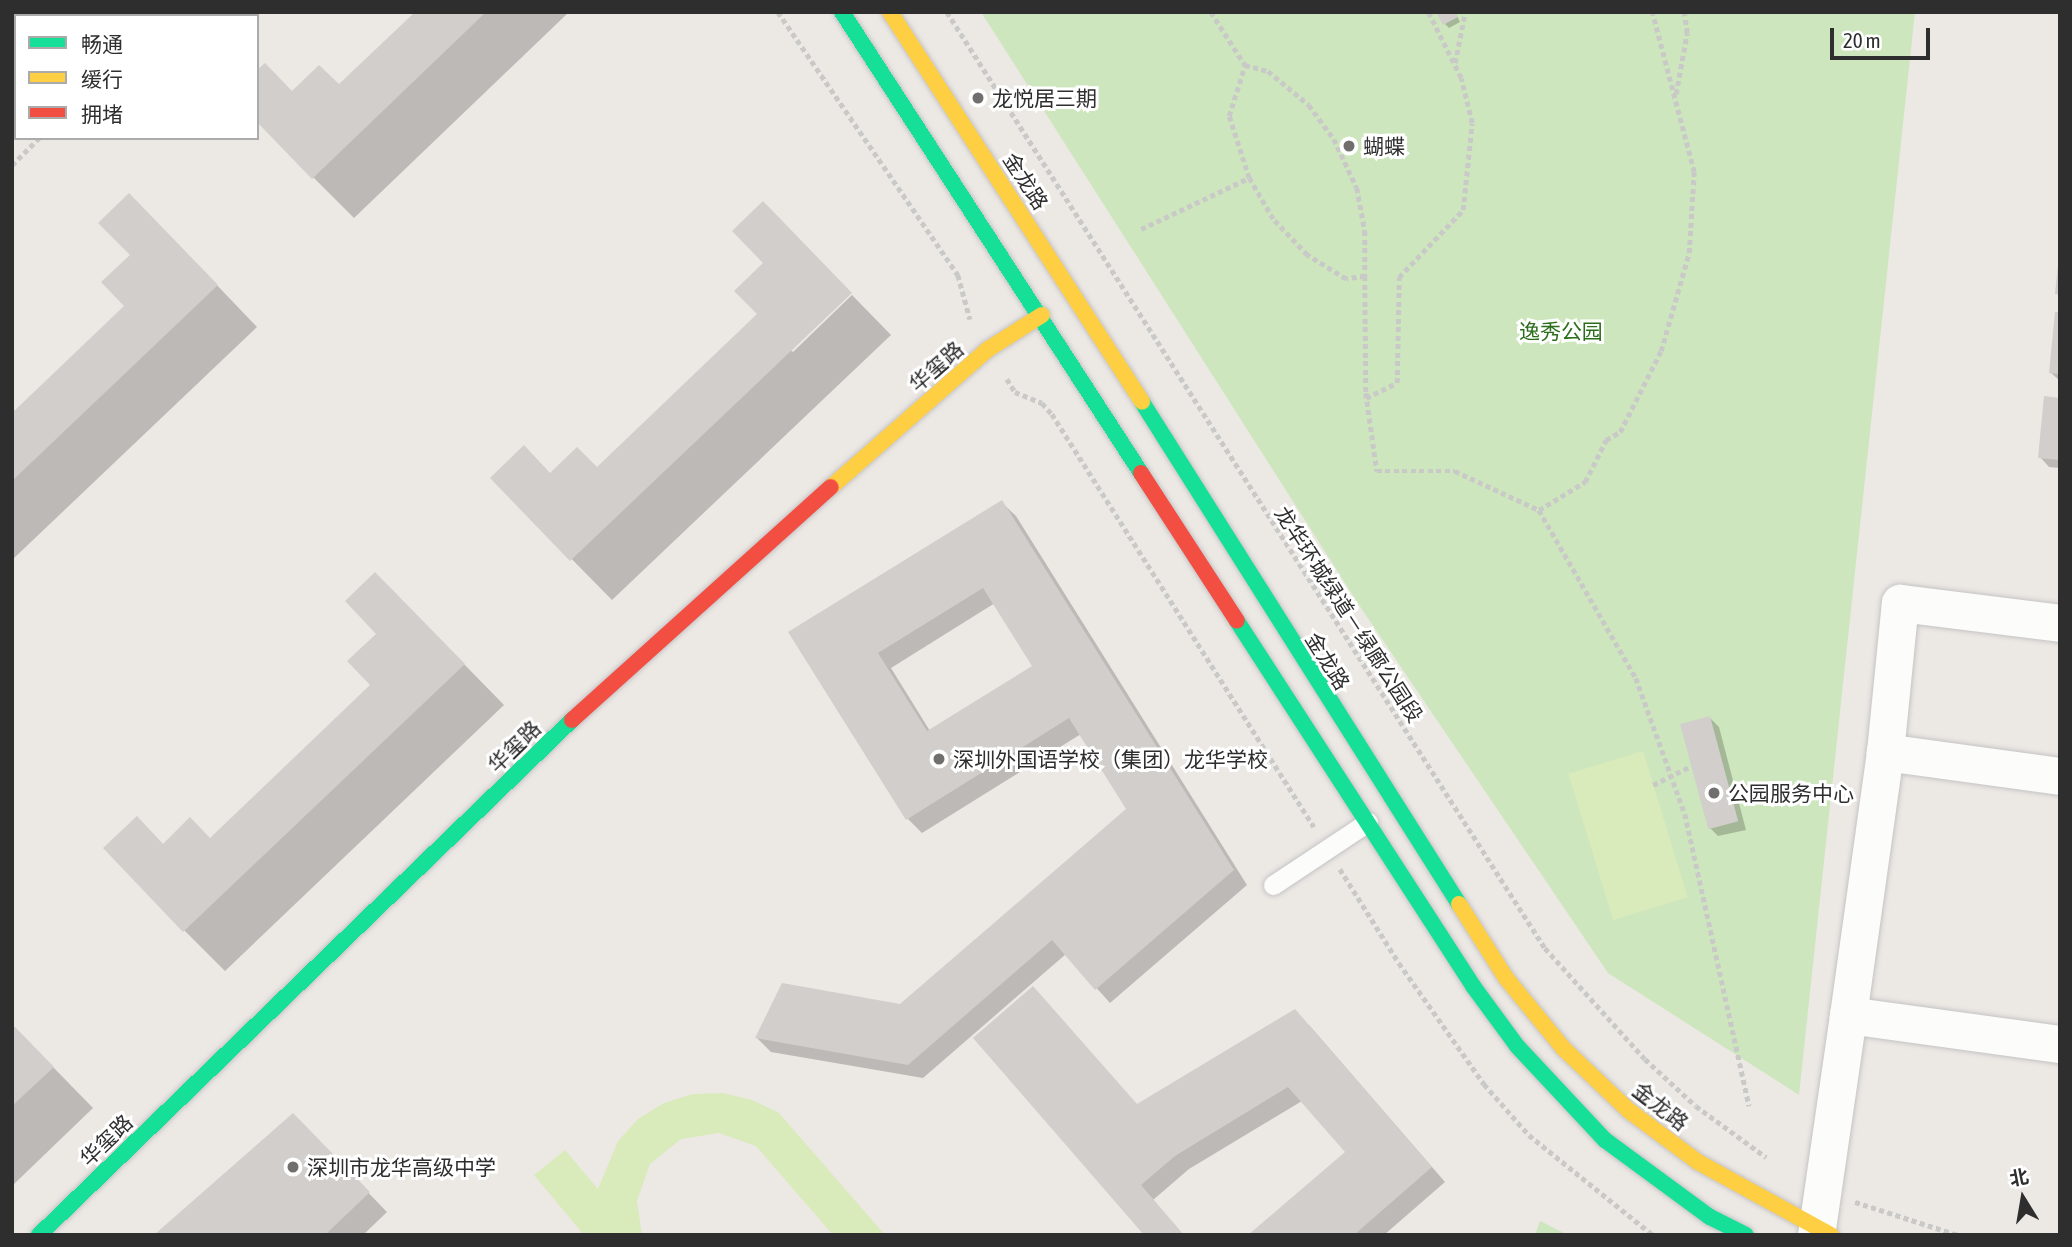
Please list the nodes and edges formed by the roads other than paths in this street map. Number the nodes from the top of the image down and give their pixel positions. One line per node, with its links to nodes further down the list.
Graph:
1 (842, 12): 3 (main road)
2 (890, 12): 11 (main road, 金龙路)
3 (1042, 315): 7 (main road); 12 (main road, 华玺路)
4 (2060, 623): 5 (street)
5 (1885, 752): 6 (street); 9 (street)
6 (2060, 776)
7 (1368, 822): 8 (lane); 13 (main road)
8 (1273, 885)
9 (1848, 1015): 10 (street); 11 (street)
10 (2060, 1044)
11 (1822, 1233)
12 (39, 1235)
13 (1746, 1235)

